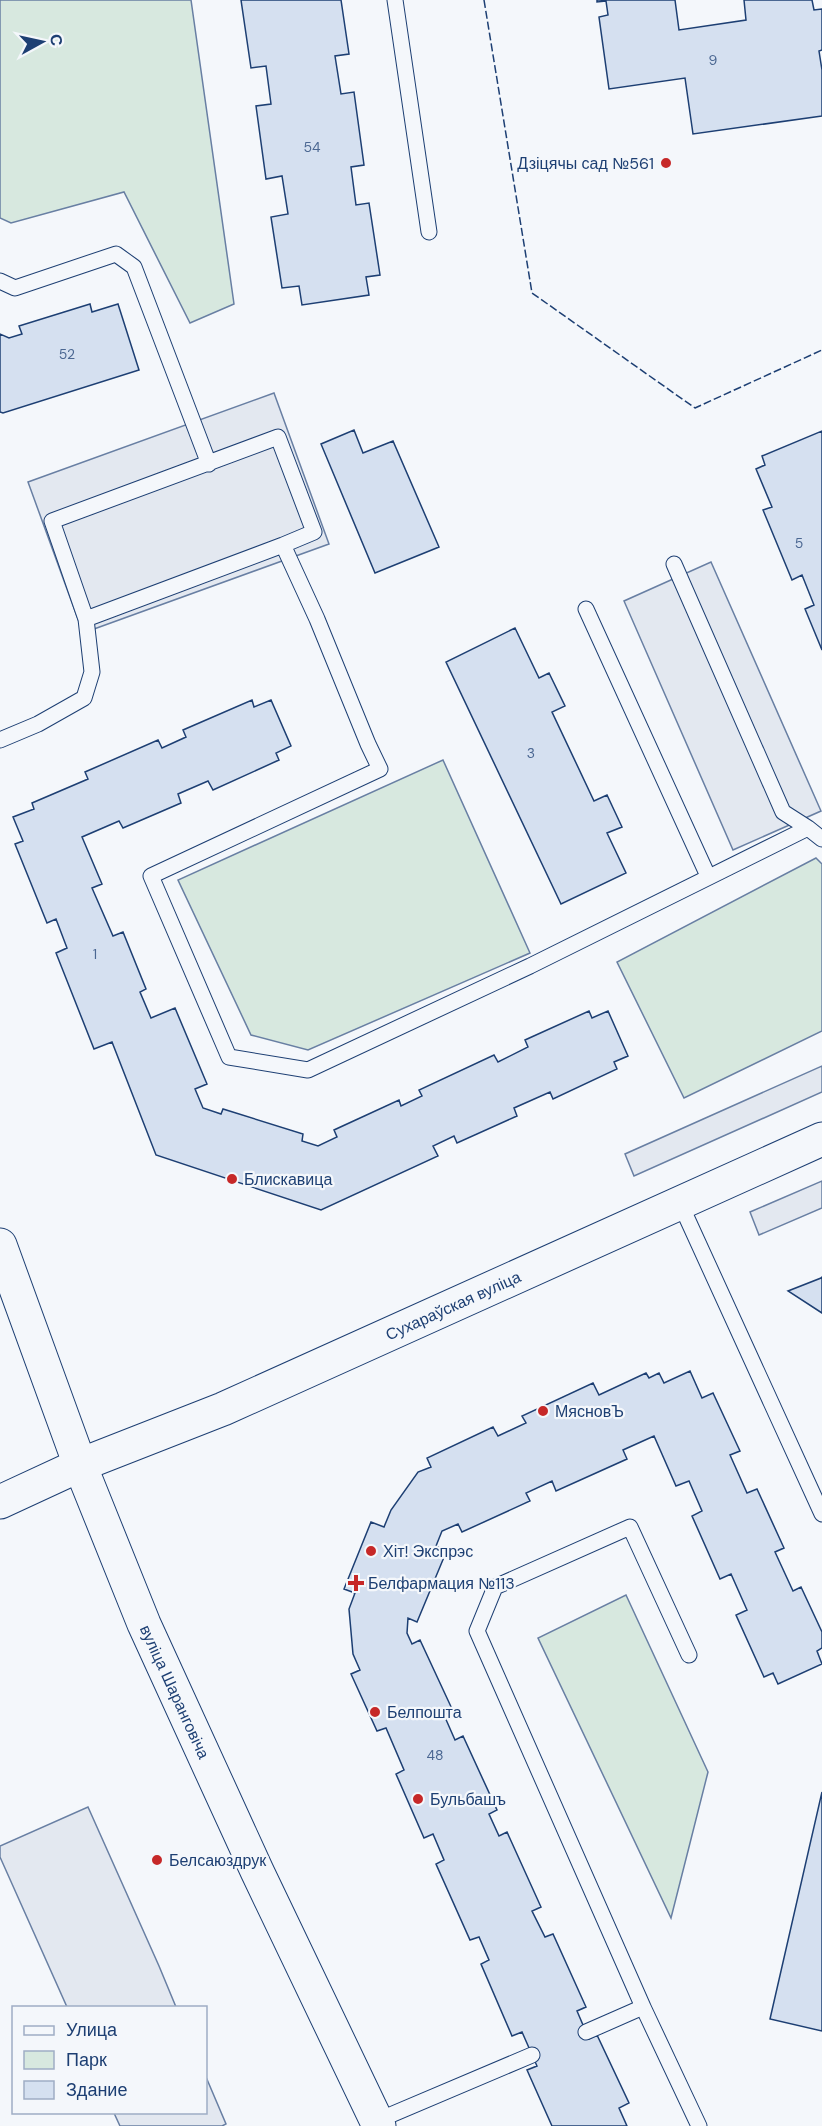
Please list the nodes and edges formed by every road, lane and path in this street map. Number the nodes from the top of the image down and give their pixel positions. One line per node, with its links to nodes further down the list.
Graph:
1 (394, 0): 2 (lane)
2 (429, 232)
3 (0, 281): 4 (lane)
4 (209, 464): 5 (lane); 8 (lane)
5 (284, 545): 8 (lane); 12 (lane)
6 (674, 564): 10 (lane)
7 (586, 609): 12 (lane)
8 (86, 619): 9 (lane)
9 (0, 740)
10 (808, 828): 11 (lane); 12 (lane)
11 (822, 839)
12 (708, 876)
13 (822, 1139): 14 (main road, Сухараўская вуліца)
14 (680, 1203): 16 (main road, Сухараўская вуліца); 18 (lane)
15 (0, 1245): 16 (main road, вуліца Шаранговіча)
16 (80, 1465): 17 (main road, Сухараўская вуліца); 23 (main road, вуліца Шаранговіча)
17 (0, 1502)
18 (822, 1514)
19 (689, 1655): 20 (lane)
20 (643, 2007): 21 (lane); 24 (lane)
21 (586, 2032)
22 (532, 2055): 23 (lane)
23 (373, 2124)
24 (699, 2126)

